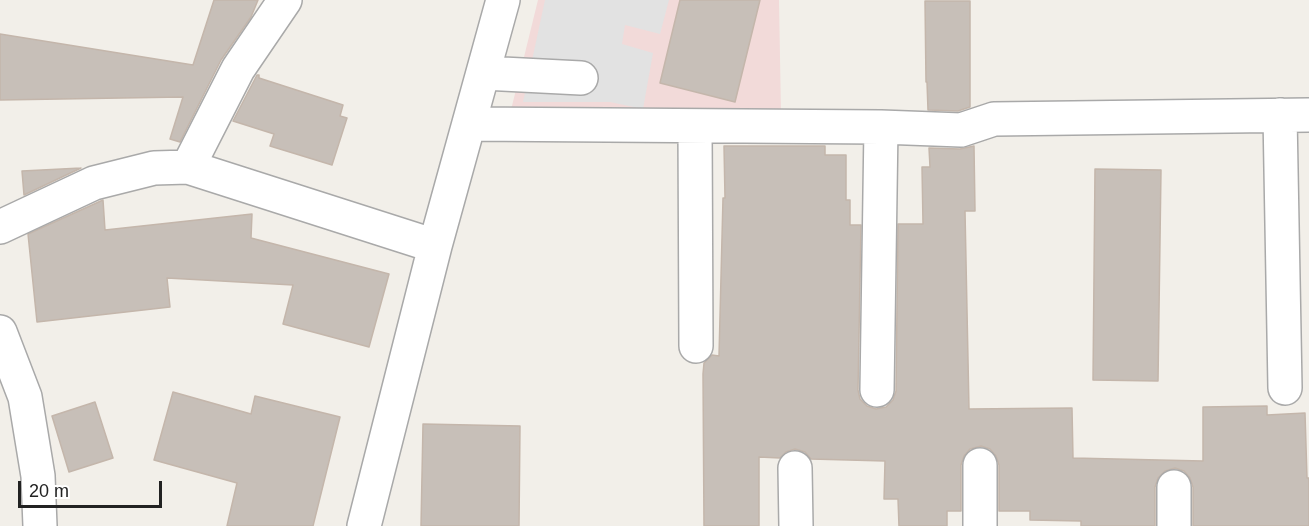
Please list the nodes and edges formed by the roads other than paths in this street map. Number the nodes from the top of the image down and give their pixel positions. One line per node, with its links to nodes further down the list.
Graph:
1 (285, 0): 9 (street)
2 (503, 0): 3 (street)
3 (483, 73): 4 (street); 6 (street)
4 (581, 78)
5 (1295, 115): 8 (street); 14 (street)
6 (470, 123): 7 (street); 11 (street)
7 (695, 126): 8 (street); 13 (street)
8 (880, 127): 15 (street)
9 (188, 167): 10 (street); 11 (street)
10 (0, 227)
11 (435, 246): 20 (street)
12 (0, 332): 19 (street)
13 (696, 346)
14 (1285, 388)
15 (877, 390)
16 (980, 465): 22 (street)
17 (795, 468): 21 (street)
18 (1174, 487): 23 (street)
19 (40, 526)
20 (364, 526)
21 (796, 526)
22 (980, 526)
23 (1174, 526)

